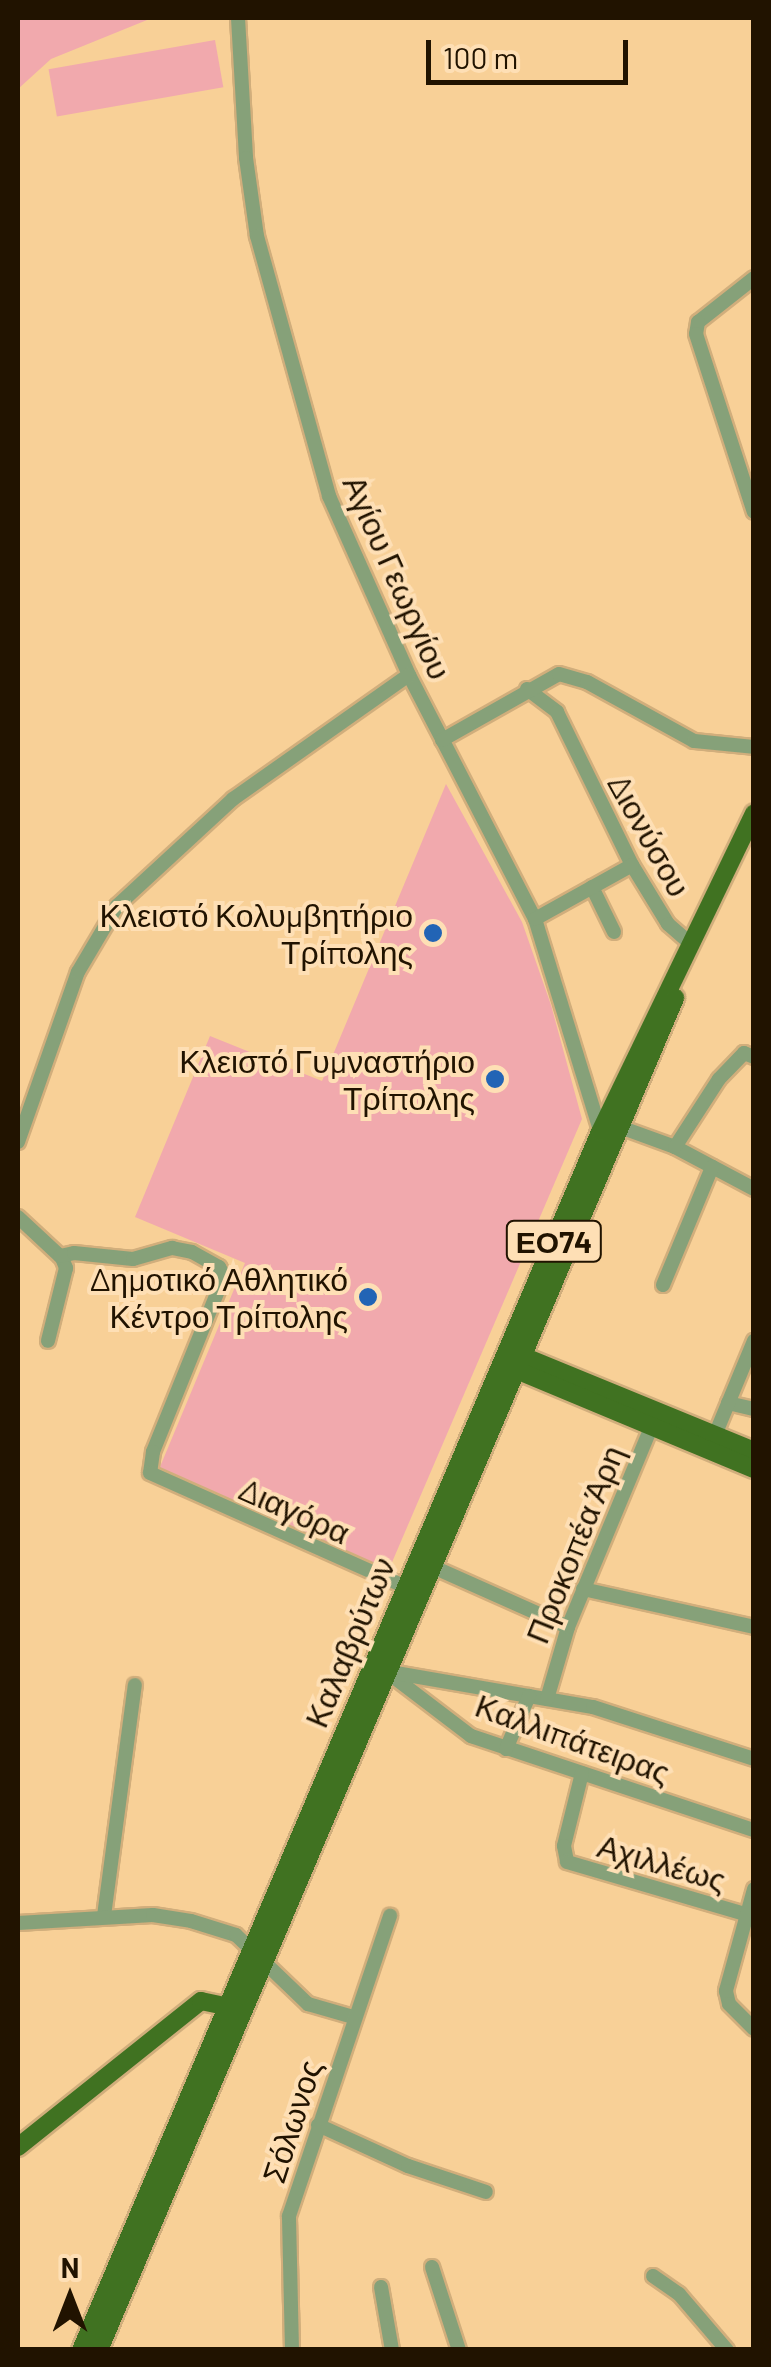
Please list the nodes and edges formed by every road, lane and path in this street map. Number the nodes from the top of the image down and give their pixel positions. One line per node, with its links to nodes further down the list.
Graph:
1 (238, 18): 4 (street, Αγίου Γεωργίου)
2 (754, 278): 3 (street)
3 (754, 512)
4 (409, 675): 6 (street, Αγίου Γεωργίου); 16 (street)
5 (527, 688): 6 (street); 7 (street); 9 (street, Διονύσου)
6 (442, 740): 11 (street, Αγίου Γεωργίου)
7 (754, 747)
8 (754, 813): 13 (main road, Καλαβρύτων / ΕΟ74)
9 (632, 865): 10 (street); 13 (street, Διονύσου)
10 (592, 887): 11 (street); 12 (street)
11 (535, 920): 15 (street, Αγίου Γεωργίου)
12 (614, 932)
13 (692, 946): 15 (main road, Καλαβρύτων / ΕΟ74)
14 (749, 1056): 17 (street)
15 (611, 1133): 17 (street); 25 (main road, Καλαβρύτων / ΕΟ74)
16 (18, 1142)
17 (675, 1147): 18 (street)
18 (712, 1166): 19 (street); 22 (street)
19 (754, 1188)
20 (18, 1217): 21 (street)
21 (60, 1256): 23 (street); 34 (street, Διαγόρα)
22 (663, 1285)
23 (48, 1341)
24 (754, 1341): 26 (street)
25 (512, 1360): 28 (main road); 32 (main road, Καλαβρύτων); 34 (main road, Καλαβρύτων)
26 (728, 1403): 27 (street); 29 (street)
27 (754, 1409)
28 (655, 1418): 29 (main road); 31 (main road); 33 (street, Προκοπέα Άρη)
29 (715, 1434): 30 (main road)
30 (754, 1451)
31 (754, 1469)
32 (432, 1566): 34 (main road, Καλαβρύτων); 35 (street)
33 (583, 1589): 35 (street, Προκοπέα Άρη); 36 (street)
34 (412, 1590): 37 (main road, Καλαβρύτων)
35 (568, 1627): 40 (street, Προκοπέα Άρη)
36 (754, 1627)
37 (379, 1668): 39 (street); 41 (street, Καλλιπάτειρας); 50 (main road, Καλαβρύτων)
38 (135, 1685): 47 (street)
39 (530, 1696): 40 (street); 41 (street)
40 (546, 1699): 42 (street)
41 (506, 1748): 43 (street, Καλλιπάτειρας)
42 (754, 1758)
43 (582, 1773): 44 (street, Καλλιπάτειρας); 46 (street, Αχιλλέως)
44 (754, 1830)
45 (754, 1890): 46 (street)
46 (748, 1914): 53 (street)
47 (104, 1916): 49 (street); 50 (street)
48 (390, 1916): 52 (street, Σόλωνος)
49 (18, 1923)
50 (258, 1954): 51 (main road, Καλαβρύτων); 52 (street)
51 (233, 2007): 55 (main road); 60 (main road, Καλαβρύτων); 61 (main road, Καλαβρύτων)
52 (353, 2018): 54 (street, Σόλωνος)
53 (754, 2030)
54 (318, 2125): 56 (street); 62 (street, Σόλωνος)
55 (18, 2146)
56 (486, 2192)
57 (432, 2267): 64 (street)
58 (653, 2276): 65 (street)
59 (382, 2287): 63 (street)
60 (80, 2350)
61 (100, 2350)
62 (292, 2350)
63 (392, 2350)
64 (458, 2350)
65 (727, 2350)

